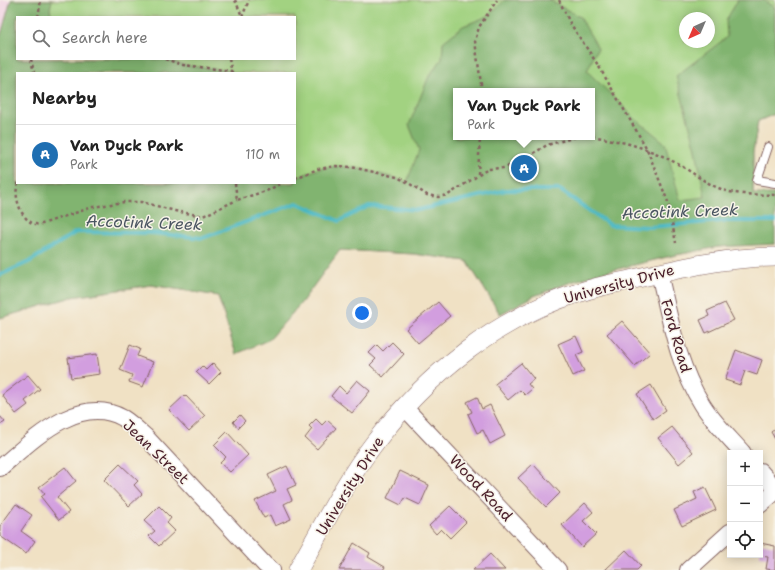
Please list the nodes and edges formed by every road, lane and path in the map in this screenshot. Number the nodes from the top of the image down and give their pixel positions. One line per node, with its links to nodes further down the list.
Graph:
1 (41, 0): 6 (path)
2 (236, 0): 7 (path)
3 (249, 0): 8 (path)
4 (497, 0): 14 (path)
5 (560, 0): 19 (path)
6 (38, 16)
7 (242, 16)
8 (242, 16)
9 (31, 60): 12 (path)
10 (168, 60): 13 (path)
11 (229, 60): 13 (path)
12 (34, 72)
13 (232, 72)
14 (482, 88)
15 (595, 137): 19 (path)
16 (480, 140): 20 (path)
17 (566, 140): 20 (path)
18 (768, 147): 22 (lane)
19 (647, 149): 26 (path); 28 (path)
20 (478, 175): 21 (path)
21 (296, 178)
22 (775, 183)
23 (18, 184): 27 (path)
24 (235, 184): 27 (path)
25 (281, 184): 27 (path)
26 (775, 195)
27 (237, 200)
28 (676, 243)
29 (775, 257): 30 (street, University Drive)
30 (659, 273): 31 (street, University Drive); 32 (street, Ford Road)
31 (404, 408): 40 (street, University Drive); 41 (street, Wood Road)
32 (740, 450)
33 (0, 468): 39 (street, Jean Street)
34 (763, 474): 35 (street)
35 (775, 488)
36 (775, 492): 37 (street)
37 (763, 502)
38 (727, 535): 42 (street)
39 (272, 570)
40 (298, 570)
41 (558, 570)
42 (688, 570)

